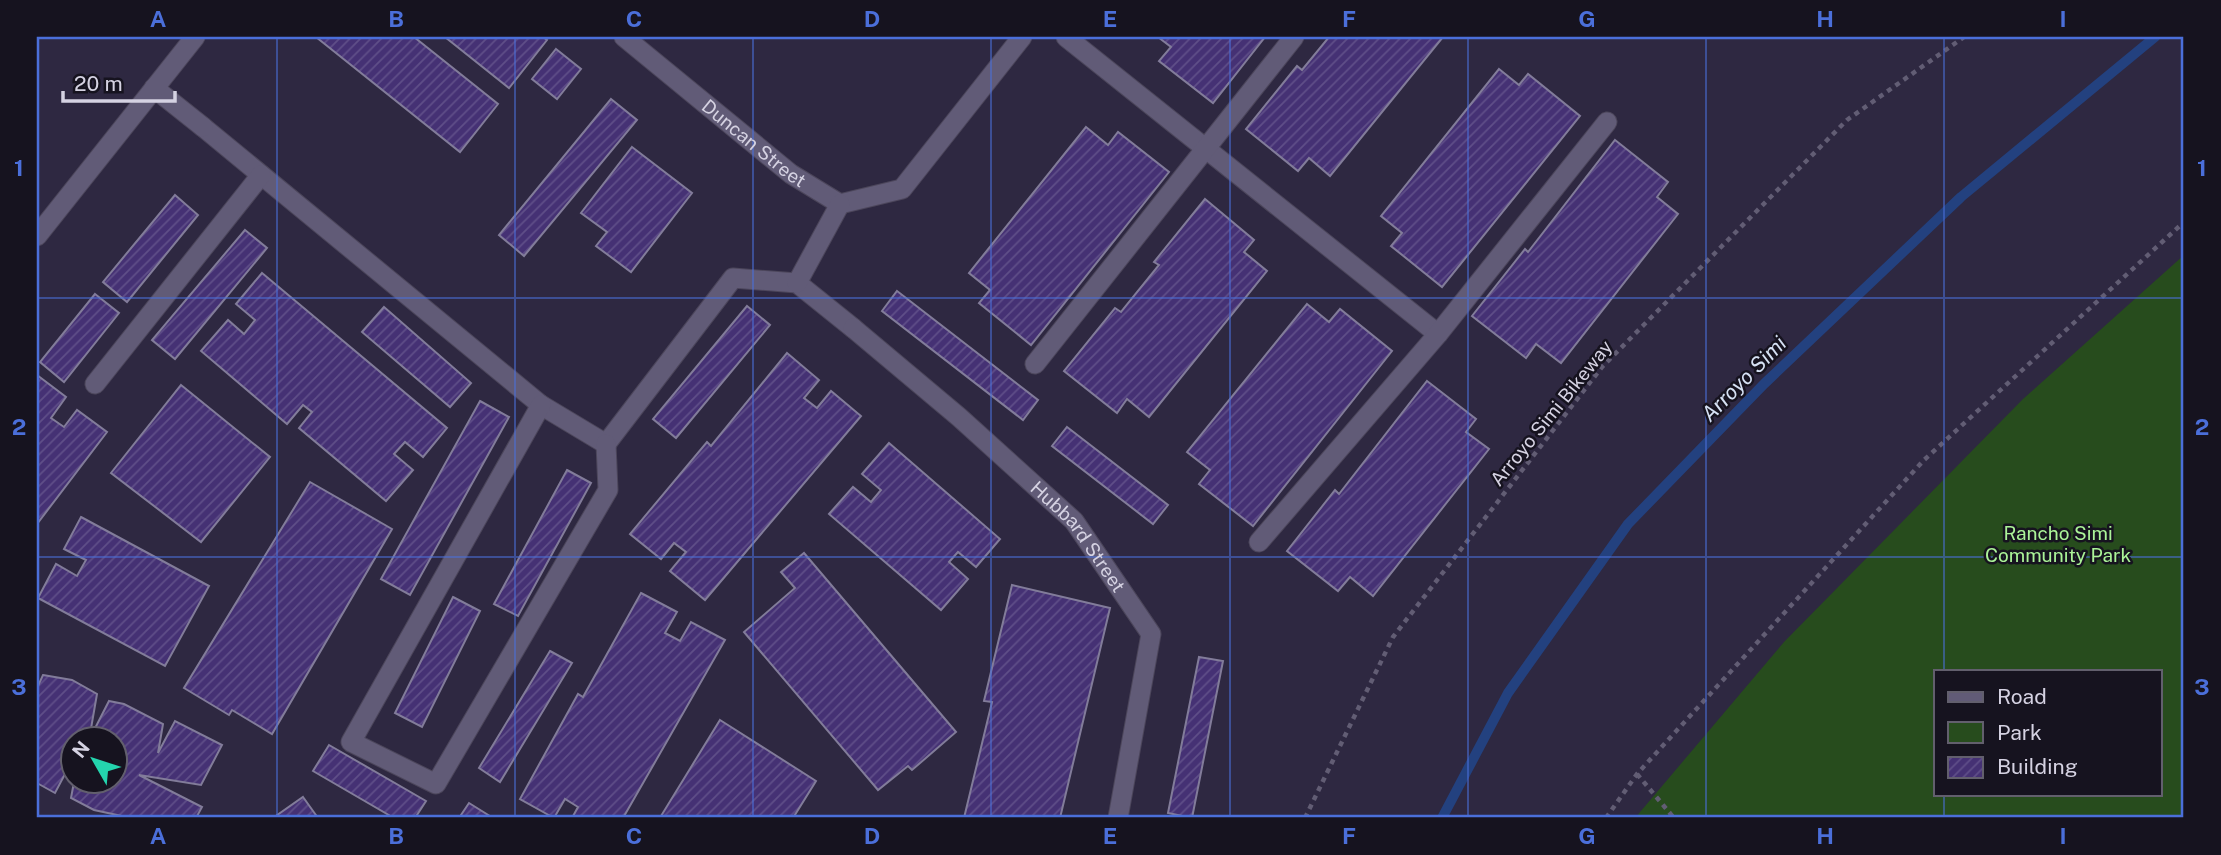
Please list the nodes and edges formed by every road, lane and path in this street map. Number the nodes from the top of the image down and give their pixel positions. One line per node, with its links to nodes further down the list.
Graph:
1 (195, 37): 7 (street)
2 (624, 37): 11 (street, Duncan Street)
3 (1022, 37): 11 (street)
4 (1066, 37): 9 (street)
5 (1294, 37): 9 (street)
6 (1964, 37): 23 (path, Arroyo Simi Bikeway)
7 (154, 88): 10 (street); 13 (street)
8 (1607, 122): 15 (street)
9 (1206, 148): 15 (street); 16 (street)
10 (261, 175): 17 (street); 18 (street)
11 (840, 204): 14 (street)
12 (2184, 222): 21 (path)
13 (37, 236)
14 (797, 283): 19 (street); 22 (street, Hubbard Street)
15 (1438, 334): 20 (street)
16 (1035, 364)
17 (94, 384)
18 (541, 405): 19 (street); 19 (street)
19 (606, 444)
20 (1259, 542)
21 (1637, 774): 24 (path); 25 (path)
22 (1118, 818)
23 (1305, 818)
24 (1606, 818)
25 (1674, 818)

